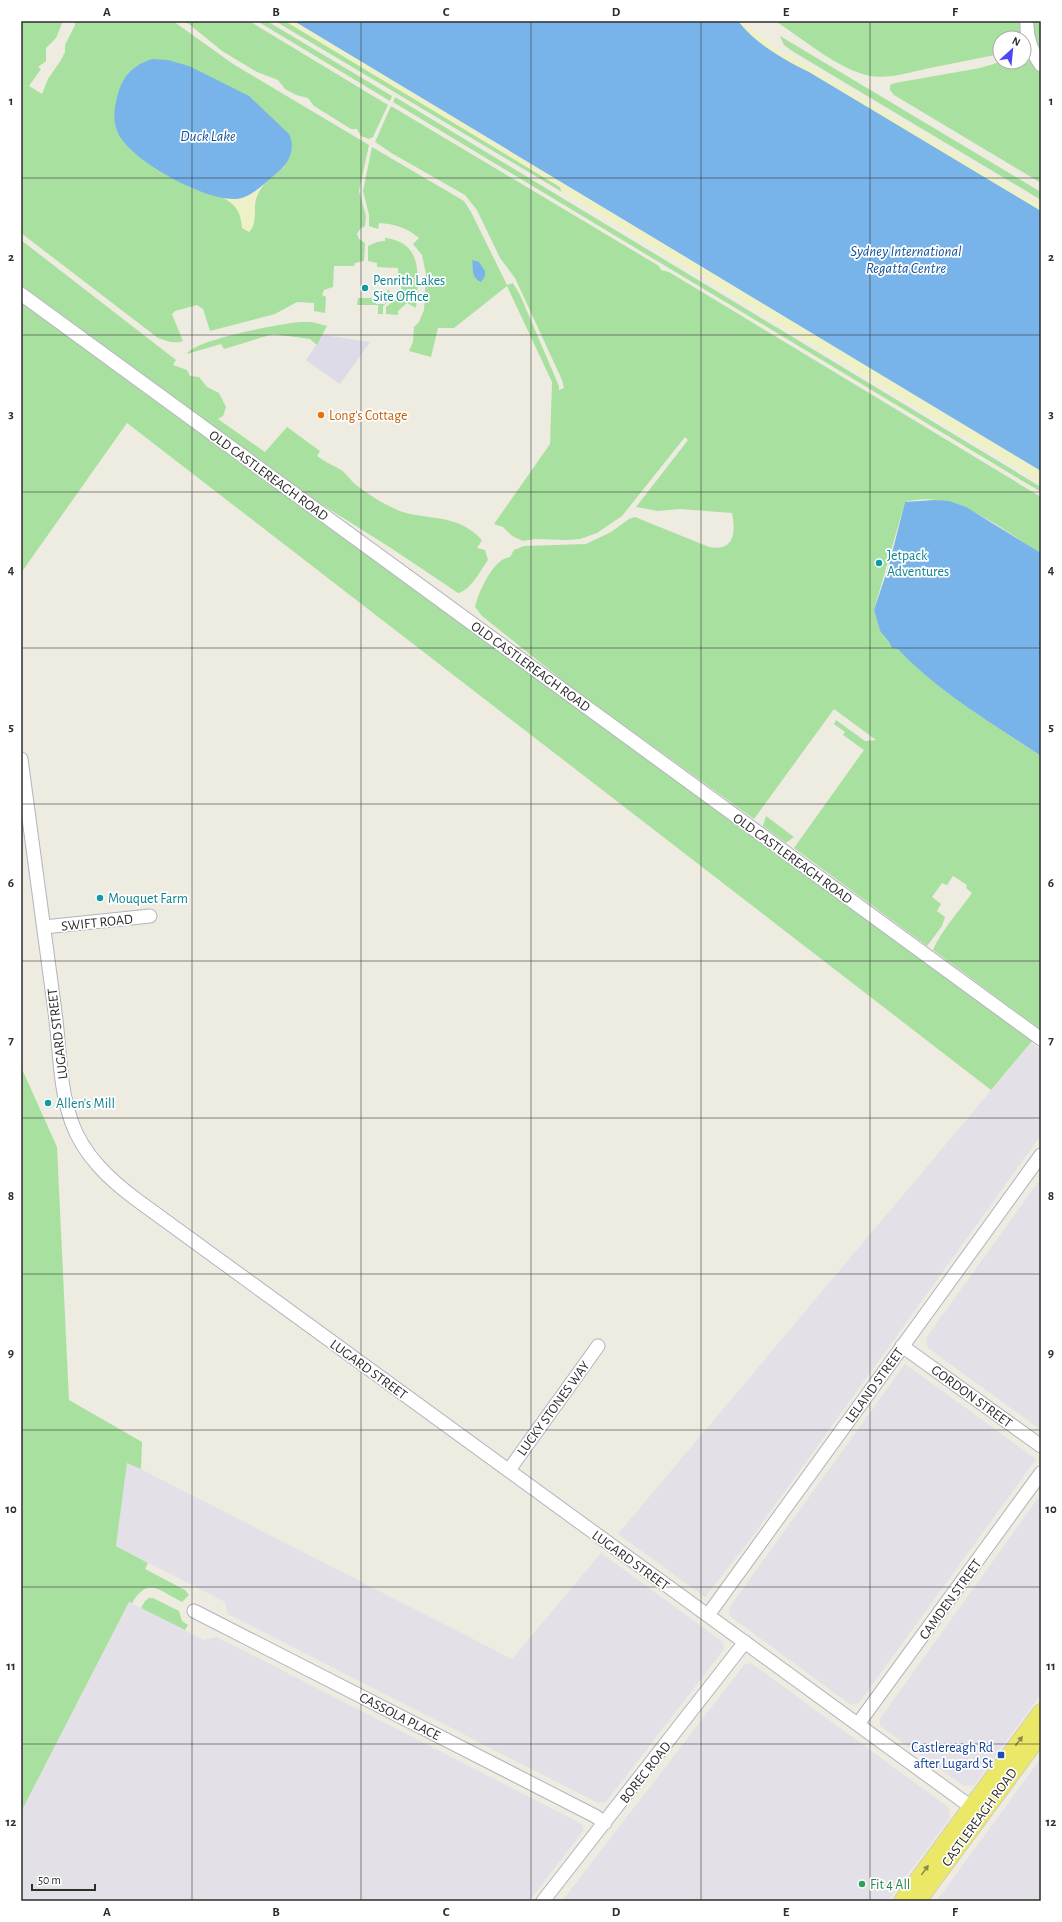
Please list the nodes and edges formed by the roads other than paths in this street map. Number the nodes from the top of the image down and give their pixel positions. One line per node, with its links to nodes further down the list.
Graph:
1 (1027, 21): 2 (street)
2 (1041, 65)
3 (21, 294): 7 (street, OLD CASTLEREAGH ROAD)
4 (21, 759): 6 (street, LUGARD STREET)
5 (150, 916): 6 (street, SWIFT ROAD)
6 (44, 927): 12 (street, LUGARD STREET)
7 (1041, 1039)
8 (1041, 1155): 10 (street, LELAND STREET)
9 (598, 1346): 12 (street, LUCKY STONES WAY)
10 (902, 1346): 11 (street, GORDON STREET); 15 (street, LELAND STREET)
11 (1041, 1446)
12 (509, 1470): 15 (street, LUGARD STREET)
13 (1041, 1473): 18 (street, CAMDEN STREET)
14 (194, 1611): 21 (street, CASSOLA PLACE)
15 (708, 1615): 16 (street, LUGARD STREET)
16 (745, 1642): 18 (street, LUGARD STREET); 21 (street, BOREC ROAD)
17 (1041, 1712): 20 (main road, CASTLEREAGH ROAD, one-way to 17)
18 (858, 1724): 20 (street, LUGARD STREET)
19 (1041, 1734): 20 (main road, CASTLEREAGH ROAD)
20 (976, 1810): 23 (main road, CASTLEREAGH ROAD, one-way to 20); 24 (main road, CASTLEREAGH ROAD)
21 (605, 1823): 22 (street, BOREC ROAD)
22 (543, 1901)
23 (902, 1901)
24 (918, 1901)

